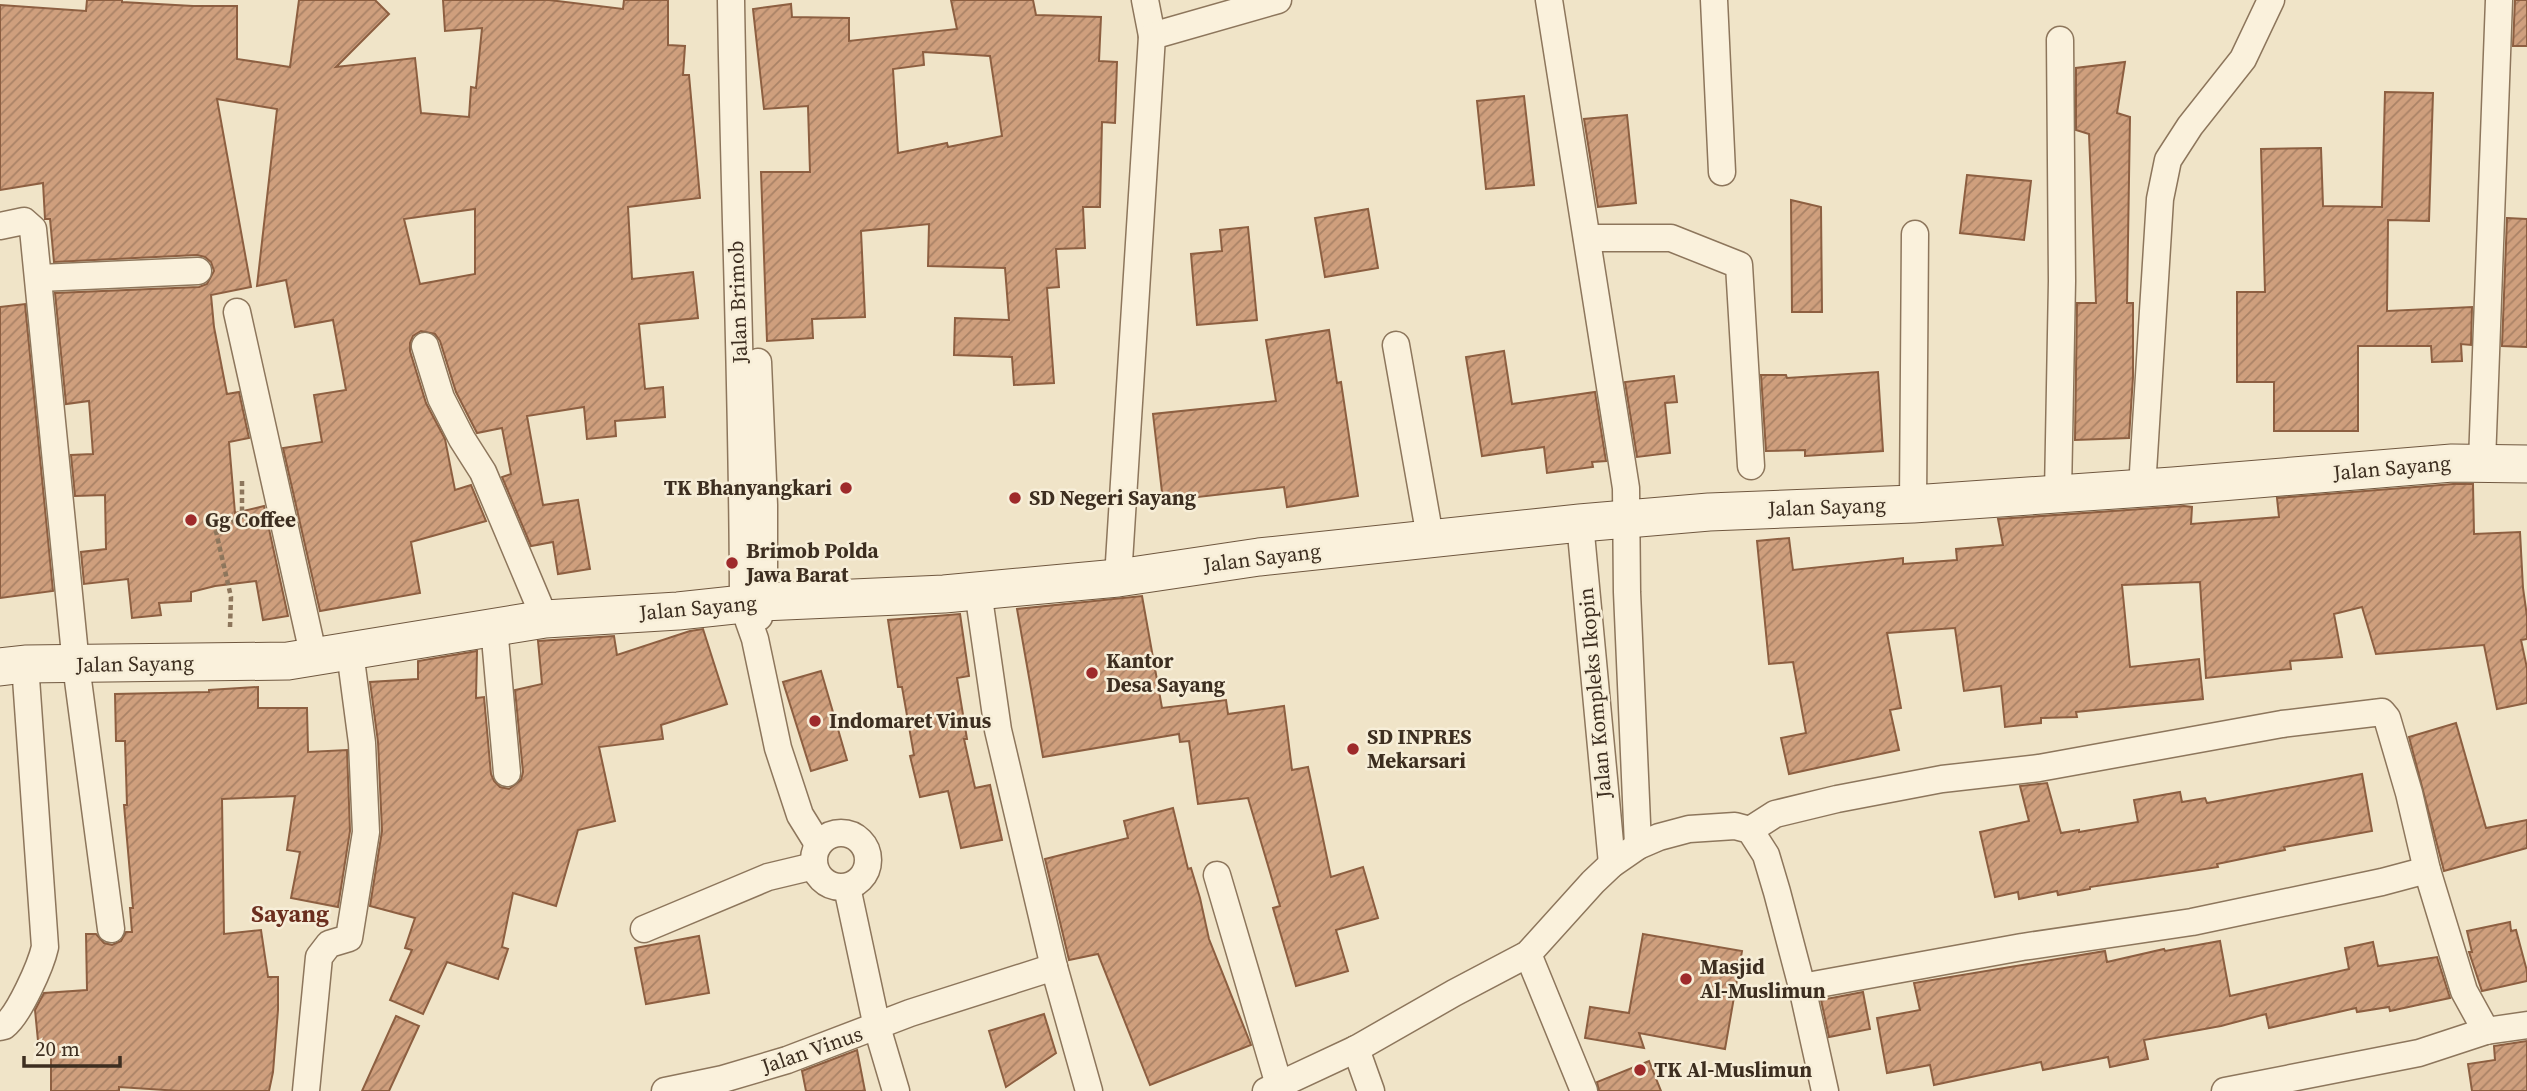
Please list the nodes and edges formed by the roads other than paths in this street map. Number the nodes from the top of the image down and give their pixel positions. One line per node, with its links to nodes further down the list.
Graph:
1 (731, 0): 31 (street, Jalan Brimob)
2 (748, 0): 31 (street, Jalan Brimob)
3 (1145, 0): 9 (street)
4 (1278, 0): 9 (street)
5 (1549, 0): 14 (street, Jalan Kompleks Ikopin)
6 (1714, 0): 11 (street)
7 (2271, 0): 23 (street)
8 (2499, 0): 20 (street)
9 (1152, 36): 29 (street)
10 (2060, 40): 24 (street)
11 (1722, 173)
12 (0, 226): 16 (street)
13 (1915, 234): 25 (street)
14 (1587, 238): 22 (street); 26 (street, Jalan Kompleks Ikopin)
15 (198, 271): 16 (street)
16 (39, 278): 36 (street)
17 (237, 312): 35 (street)
18 (1396, 345): 28 (street)
19 (425, 346): 32 (street)
20 (2483, 462): 21 (main road, Jalan Sayang); 23 (main road, Jalan Sayang)
21 (2527, 464)
22 (1751, 466)
23 (2142, 488): 24 (main road, Jalan Sayang)
24 (2058, 493): 25 (main road, Jalan Sayang)
25 (1913, 504): 26 (main road, Jalan Sayang)
26 (1625, 519): 27 (main road, Jalan Sayang); 41 (street, Jalan Kompleks Ikopin)
27 (1580, 523): 28 (main road, Jalan Sayang); 41 (street, Jalan Kompleks Ikopin)
28 (1430, 537): 29 (main road, Jalan Sayang)
29 (1118, 578): 30 (main road, Jalan Sayang)
30 (978, 591): 31 (main road, Jalan Sayang); 48 (street)
31 (753, 615): 32 (main road, Jalan Sayang); 40 (street)
32 (545, 619): 33 (main road, Jalan Sayang)
33 (494, 628): 34 (main road, Jalan Sayang); 38 (street)
34 (350, 652): 35 (main road, Jalan Sayang); 57 (street)
35 (314, 658): 36 (main road, Jalan Sayang)
36 (76, 665): 37 (main road, Jalan Sayang); 45 (street)
37 (13, 666): 51 (street)
38 (508, 773)
39 (1750, 830): 41 (street); 42 (street); 49 (street)
40 (816, 855): 44 (street); 44 (street); 46 (street)
41 (1626, 855): 47 (street)
42 (2427, 870): 49 (street); 53 (street)
43 (1217, 875): 55 (street)
44 (847, 887): 52 (street, Jalan Vinus)
45 (111, 929)
46 (644, 929)
47 (1528, 954): 54 (street); 62 (street)
48 (1054, 967): 52 (street, Jalan Vinus); 60 (street)
49 (1802, 987): 63 (street)
50 (2527, 1025): 53 (street)
51 (0, 1027)
52 (877, 1027): 58 (street, Jalan Vinus); 59 (street, Jalan Vinus)
53 (2486, 1031): 56 (street)
54 (1356, 1049): 55 (street); 61 (street)
55 (1272, 1088)
56 (2238, 1090)
57 (306, 1091)
58 (665, 1091)
59 (896, 1091)
60 (1089, 1091)
61 (1371, 1091)
62 (1584, 1091)
63 (1825, 1091)

